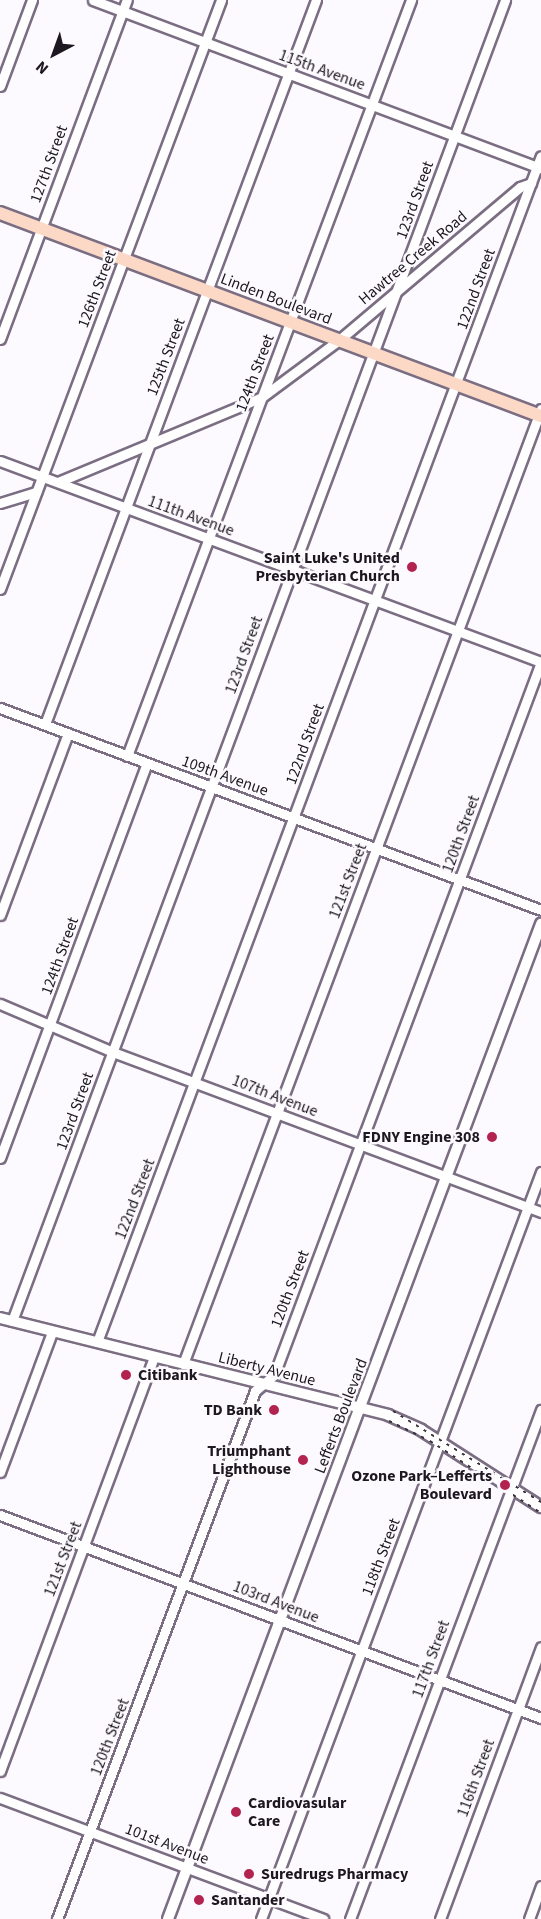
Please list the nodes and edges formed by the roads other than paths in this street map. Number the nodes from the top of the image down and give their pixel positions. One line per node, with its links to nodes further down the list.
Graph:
1 (32, 0): 11 (street)
2 (93, 0): 8 (street, 115th Avenue)
3 (127, 0): 8 (street, 127th Street)
4 (221, 0): 9 (street, 126th Street)
5 (316, 0): 10 (street, 125th Street)
6 (411, 0): 12 (street, 124th Street)
7 (505, 0): 13 (street, 123rd Street)
8 (122, 11): 9 (street, 115th Avenue); 18 (street, 127th Street)
9 (206, 42): 10 (street, 115th Avenue); 19 (street, 126th Street)
10 (288, 73): 12 (street, 115th Avenue); 20 (street, 125th Street)
11 (0, 86)
12 (371, 104): 13 (street, 115th Avenue); 22 (street, 124th Street)
13 (454, 135): 15 (street, 115th Avenue); 21 (street, 123rd Street)
14 (541, 156): 15 (street, 122nd Street)
15 (539, 167): 16 (street, 122nd Street)
16 (531, 183): 21 (street, Hawtree Creek Road); 26 (street, 122nd Street)
17 (0, 213): 18 (main road, Linden Boulevard)
18 (41, 229): 19 (main road, Linden Boulevard); 23 (street, 127th Street)
19 (124, 260): 20 (main road, Linden Boulevard); 31 (street, 126th Street)
20 (207, 291): 22 (main road, Linden Boulevard); 29 (street, 125th Street)
21 (396, 294): 24 (street, Hawtree Creek Road); 25 (street, 123rd Street)
22 (290, 322): 24 (main road, Linden Boulevard); 27 (street, 124th Street)
23 (0, 339)
24 (339, 340): 25 (main road, Linden Boulevard); 27 (street, Hawtree Creek Road)
25 (372, 353): 26 (main road, Linden Boulevard); 37 (street, 123rd Street)
26 (456, 384): 28 (main road, Linden Boulevard); 39 (street, 122nd Street)
27 (262, 397): 29 (street, Hawtree Creek Road); 36 (street, 124th Street)
28 (540, 414): 40 (street, 121st Street)
29 (150, 444): 32 (street, Hawtree Creek Road); 35 (street, 125th Street)
30 (0, 460): 31 (street, 111th Avenue)
31 (42, 477): 32 (street, 111th Avenue); 33 (street, 126th Street)
32 (58, 482): 35 (street, 111th Avenue)
33 (36, 492): 34 (street); 38 (street, 126th Street)
34 (0, 502)
35 (126, 508): 36 (street, 111th Avenue); 43 (street, 125th Street)
36 (210, 539): 37 (street, 111th Avenue); 45 (street, 124th Street)
37 (292, 569): 39 (street, 111th Avenue); 47 (street, 123rd Street)
38 (0, 589)
39 (374, 600): 40 (street, 111th Avenue); 48 (street, 122nd Street)
40 (458, 632): 41 (street, 111th Avenue); 49 (street, 121st Street)
41 (541, 662): 50 (street, 120th Street)
42 (0, 708): 43 (street, 109th Avenue)
43 (45, 724): 44 (street, 109th Avenue)
44 (68, 733): 45 (street, 109th Avenue); 52 (street)
45 (127, 756): 46 (street, 109th Avenue)
46 (147, 763): 47 (street, 109th Avenue); 55 (street, 124th Street)
47 (212, 786): 48 (street, 109th Avenue); 56 (street, 123rd Street)
48 (294, 817): 49 (street, 109th Avenue); 57 (street, 122nd Street)
49 (376, 848): 50 (street, 109th Avenue); 58 (street, 121st Street)
50 (460, 879): 51 (street, 109th Avenue); 59 (street, 120th Street)
51 (541, 910)
52 (0, 915)
53 (541, 924): 62 (street, Lefferts Boulevard)
54 (0, 1004): 55 (street, 107th Avenue)
55 (50, 1024): 56 (street, 107th Avenue); 60 (street, 124th Street)
56 (113, 1052): 57 (street, 107th Avenue); 66 (street, 123rd Street)
57 (195, 1082): 58 (street, 107th Avenue); 68 (street, 122nd Street)
58 (277, 1113): 59 (street, 107th Avenue); 70 (street, 121st Street)
59 (360, 1145): 62 (street, 107th Avenue); 71 (street, 120th Street)
60 (0, 1158)
61 (541, 1172): 63 (street, 118th Street)
62 (446, 1177): 63 (street, 107th Avenue); 72 (street, Lefferts Boulevard)
63 (528, 1207): 64 (street, 107th Avenue); 74 (street, 118th Street)
64 (541, 1212)
65 (0, 1318): 66 (street, Liberty Avenue)
66 (12, 1321): 67 (street, Liberty Avenue)
67 (52, 1332): 68 (street, Liberty Avenue); 75 (street)
68 (97, 1342): 69 (street, Liberty Avenue)
69 (154, 1357): 70 (street, Liberty Avenue); 79 (street, 121st Street)
70 (183, 1364): 71 (street, Liberty Avenue)
71 (264, 1383): 72 (street, Liberty Avenue); 80 (street, 120th Street)
72 (360, 1408): 74 (street, Liberty Avenue); 81 (street, Lefferts Boulevard)
73 (541, 1410): 76 (street, 117th Street)
74 (440, 1442): 76 (street, Liberty Avenue); 83 (street, 118th Street)
75 (0, 1472)
76 (510, 1487): 77 (street, Liberty Avenue); 84 (street, 117th Street)
77 (541, 1507)
78 (0, 1515): 79 (street, 103rd Avenue)
79 (84, 1546): 80 (street, 103rd Avenue); 87 (street, 121st Street)
80 (183, 1583): 81 (street, 103rd Avenue); 89 (street, 120th Street)
81 (280, 1620): 83 (street, 103rd Avenue); 90 (street, Lefferts Boulevard)
82 (541, 1647): 85 (street, 116th Street)
83 (362, 1650): 84 (street, 103rd Avenue); 92 (street, 118th Street)
84 (440, 1680): 85 (street, 103rd Avenue); 97 (street, 117th Street)
85 (518, 1710): 86 (street, 103rd Avenue); 98 (street, 116th Street)
86 (541, 1718)
87 (0, 1771)
88 (0, 1798): 89 (street, 101st Avenue)
89 (90, 1832): 90 (street, 101st Avenue); 93 (street, 120th Street)
90 (187, 1868): 92 (street, 101st Avenue); 94 (street, Lefferts Boulevard)
91 (541, 1886): 99 (street)
92 (269, 1899): 95 (street, 118th Street); 96 (street, 101st Avenue)
93 (57, 1919)
94 (168, 1919)
95 (261, 1919)
96 (323, 1919)
97 (350, 1919)
98 (440, 1919)
99 (529, 1919)

